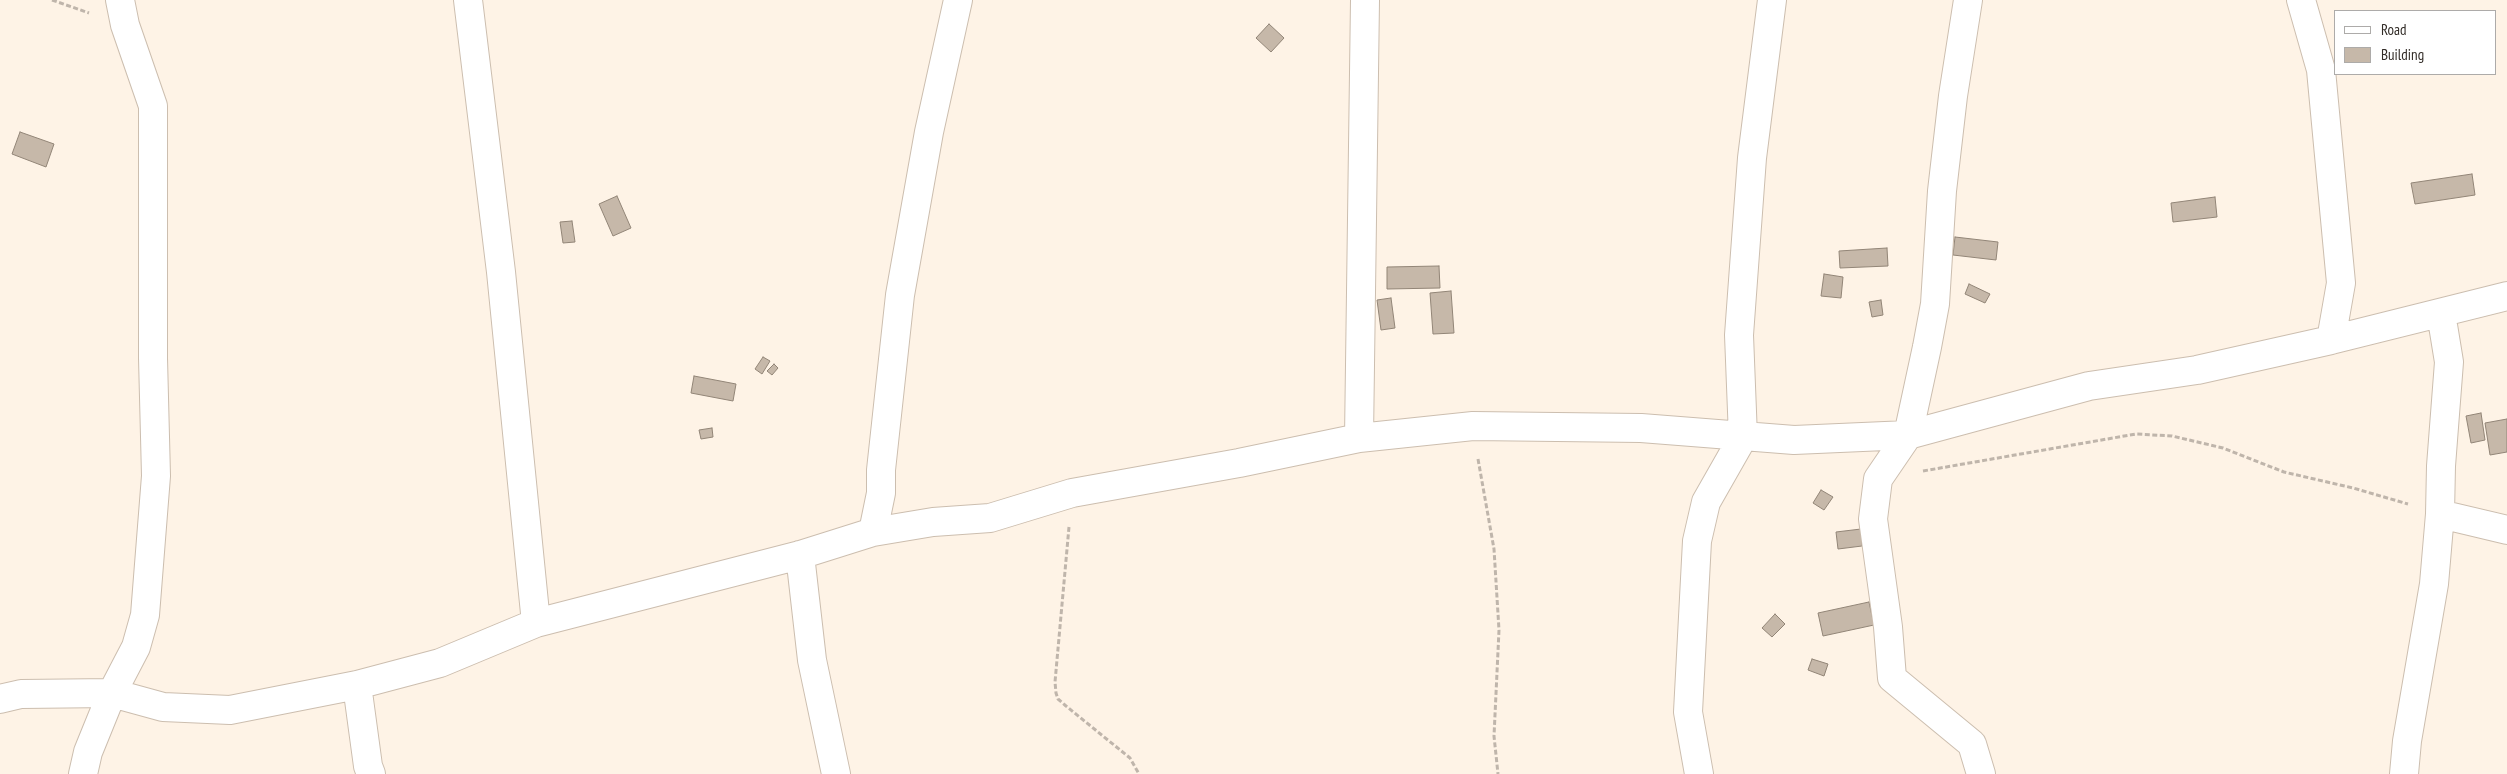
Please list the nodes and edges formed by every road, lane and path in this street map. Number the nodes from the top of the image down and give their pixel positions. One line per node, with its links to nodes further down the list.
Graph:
1 (120, 0): 23 (street)
2 (468, 0): 21 (street)
3 (958, 0): 19 (street)
4 (1365, 0): 14 (street)
5 (1772, 0): 13 (street)
6 (1968, 0): 12 (street)
7 (2301, 0): 10 (street)
8 (2507, 296): 9 (street)
9 (2440, 313): 10 (street); 17 (street)
10 (2331, 340): 12 (street)
11 (1473, 426): 13 (street); 14 (street); 29 (path)
12 (1908, 435): 13 (street); 15 (street)
13 (1743, 437): 30 (street)
14 (1359, 438): 16 (street)
15 (1878, 479): 17 (path); 31 (street)
16 (1072, 493): 19 (street); 28 (path)
17 (2440, 514): 18 (street); 32 (street)
18 (2507, 530)
19 (874, 532): 20 (street)
20 (800, 555): 21 (street); 27 (street)
21 (536, 623): 22 (street)
22 (357, 685): 23 (street); 26 (street)
23 (112, 693): 24 (street); 25 (street)
24 (0, 699)
25 (83, 774)
26 (371, 774)
27 (836, 774)
28 (1139, 774)
29 (1498, 774)
30 (1699, 774)
31 (1981, 774)
32 (2404, 774)

